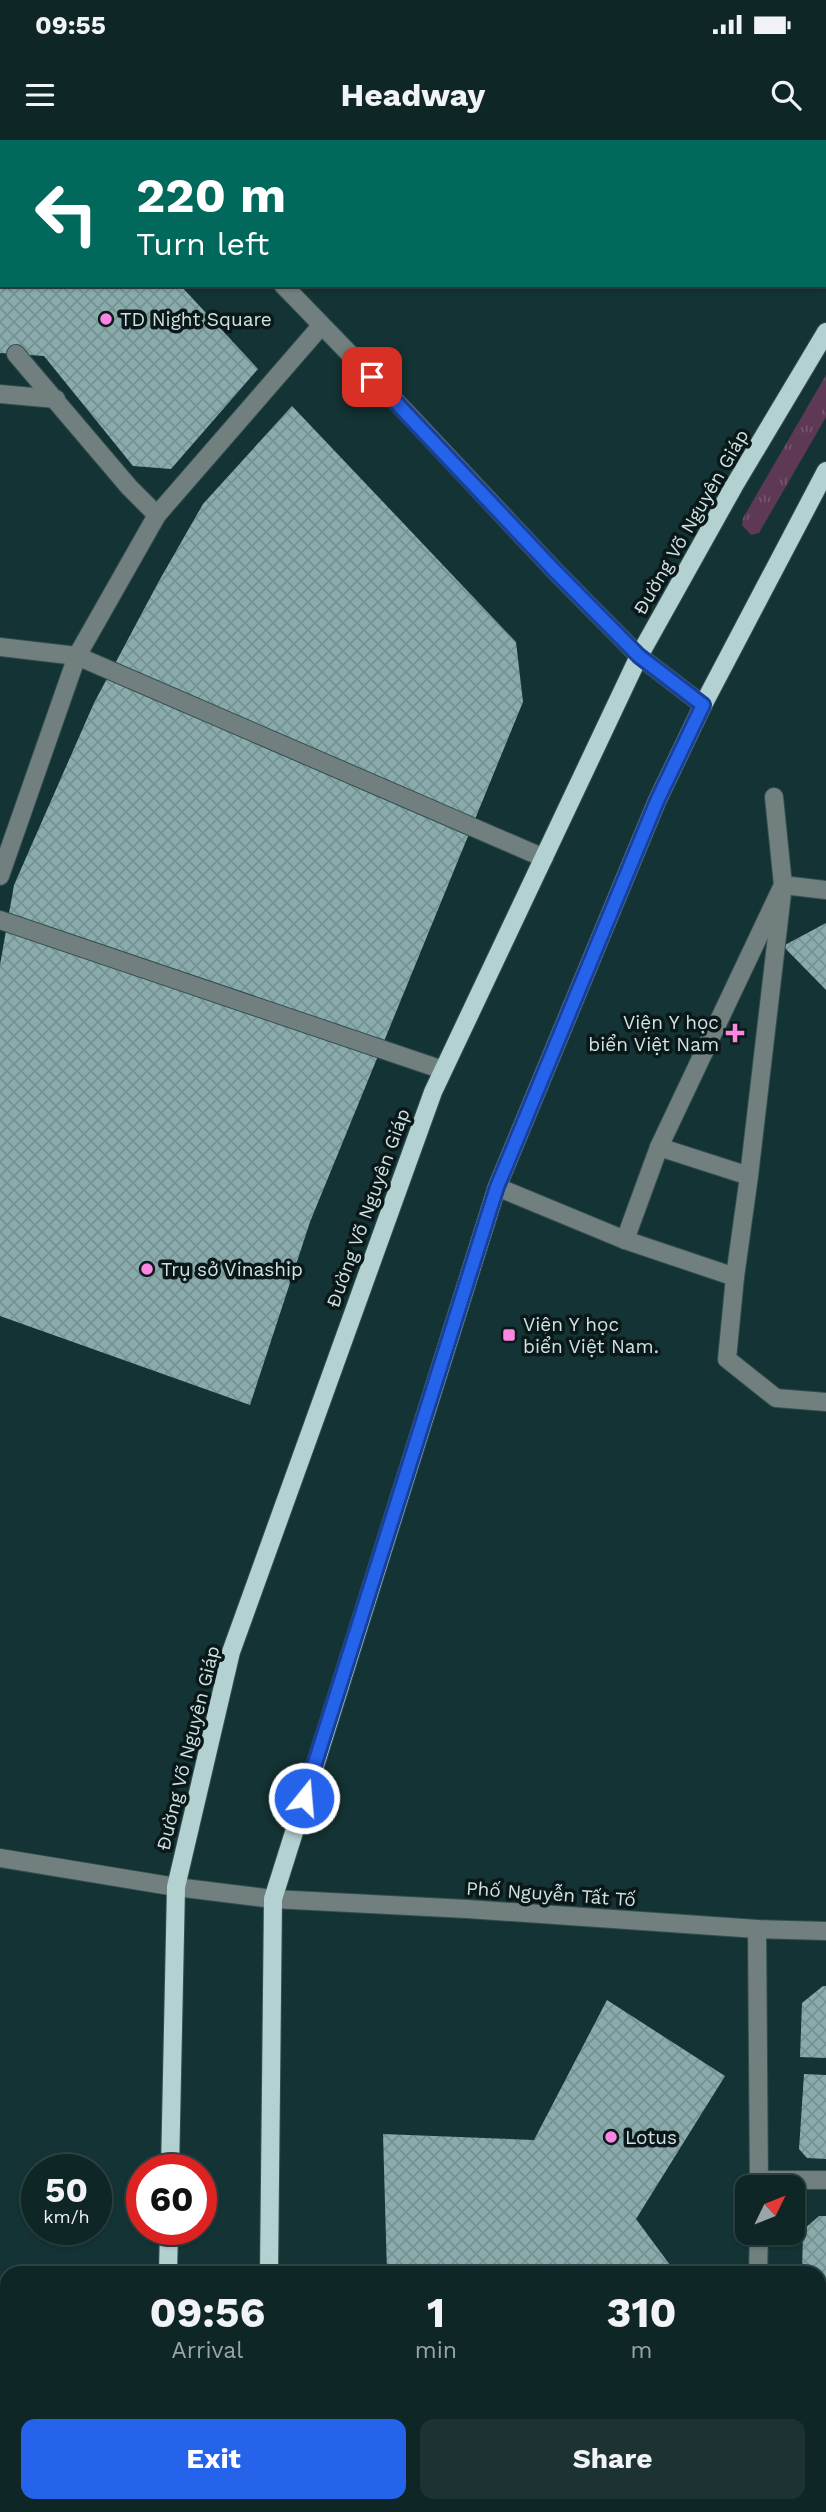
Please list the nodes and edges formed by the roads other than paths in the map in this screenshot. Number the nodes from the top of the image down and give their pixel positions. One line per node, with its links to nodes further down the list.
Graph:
1 (285, 287): 2 (street)
2 (321, 326): 8 (street); 11 (street)
3 (826, 331): 11 (main road, Đường Võ Nguyên Giáp)
4 (16, 354): 6 (street)
5 (0, 394): 6 (street)
6 (56, 399): 8 (street)
7 (826, 471): 12 (main road)
8 (157, 515): 10 (street)
9 (0, 647): 10 (street)
10 (77, 656): 14 (street); 15 (street)
11 (639, 656): 12 (street); 14 (main road, Đường Võ Nguyên Giáp)
12 (703, 705): 22 (main road)
13 (774, 797): 16 (street)
14 (544, 858): 19 (main road, Đường Võ Nguyên Giáp)
15 (0, 876)
16 (783, 885): 17 (street); 20 (street); 21 (street)
17 (826, 890)
18 (0, 920): 19 (street)
19 (443, 1070): 27 (main road, Đường Võ Nguyên Giáp)
20 (659, 1147): 21 (street); 23 (street)
21 (749, 1176): 24 (street)
22 (497, 1187): 23 (street); 28 (main road)
23 (625, 1240): 24 (street)
24 (735, 1277): 25 (street)
25 (826, 1402)
26 (0, 1858): 27 (street, Phố Nguyễn Tất Tố)
27 (176, 1887): 28 (street, Phố Nguyễn Tất Tố); 31 (main road, Đường Võ Nguyên Giáp)
28 (273, 1899): 29 (street, Phố Nguyễn Tất Tố); 38 (main road)
29 (757, 1929): 30 (street, Phố Nguyễn Tất Tố); 32 (street)
30 (826, 1931)
31 (170, 2154)
32 (759, 2175)
33 (826, 2180): 34 (street)
34 (805, 2181)
35 (169, 2245): 37 (main road)
36 (759, 2245): 39 (street)
37 (168, 2266)
38 (269, 2266)
39 (758, 2266)

